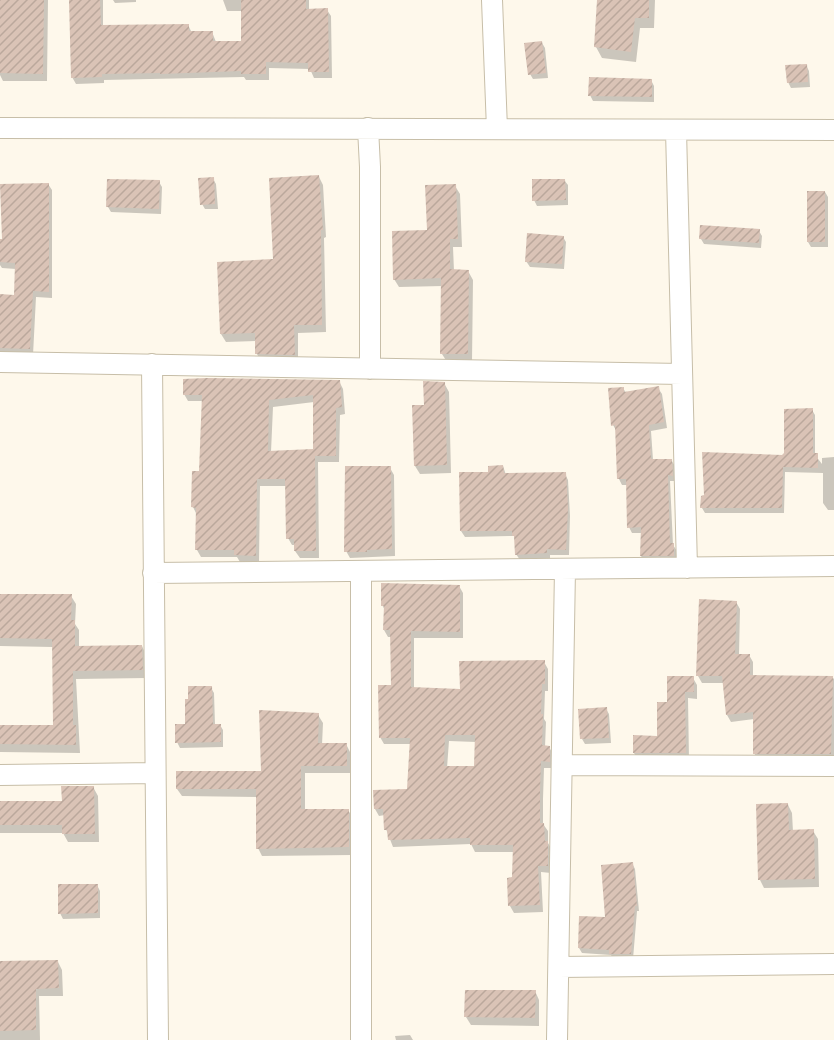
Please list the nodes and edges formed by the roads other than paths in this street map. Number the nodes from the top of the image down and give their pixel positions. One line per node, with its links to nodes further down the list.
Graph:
1 (492, 0): 4 (street)
2 (0, 128): 3 (street)
3 (368, 129): 4 (street); 9 (street)
4 (497, 129): 5 (street)
5 (676, 130): 6 (street); 10 (street)
6 (834, 130)
7 (0, 362): 8 (street)
8 (152, 364): 9 (street); 15 (street)
9 (370, 369): 10 (street)
10 (682, 374): 12 (street)
11 (834, 566): 12 (street)
12 (687, 568): 13 (street)
13 (565, 569): 14 (street); 16 (street)
14 (361, 571): 15 (street); 23 (street)
15 (153, 573): 18 (street)
16 (562, 765): 17 (street); 21 (street)
17 (834, 766)
18 (155, 773): 19 (street); 22 (street)
19 (0, 775)
20 (834, 964): 21 (street)
21 (558, 967): 24 (street)
22 (158, 1040)
23 (361, 1040)
24 (557, 1040)

